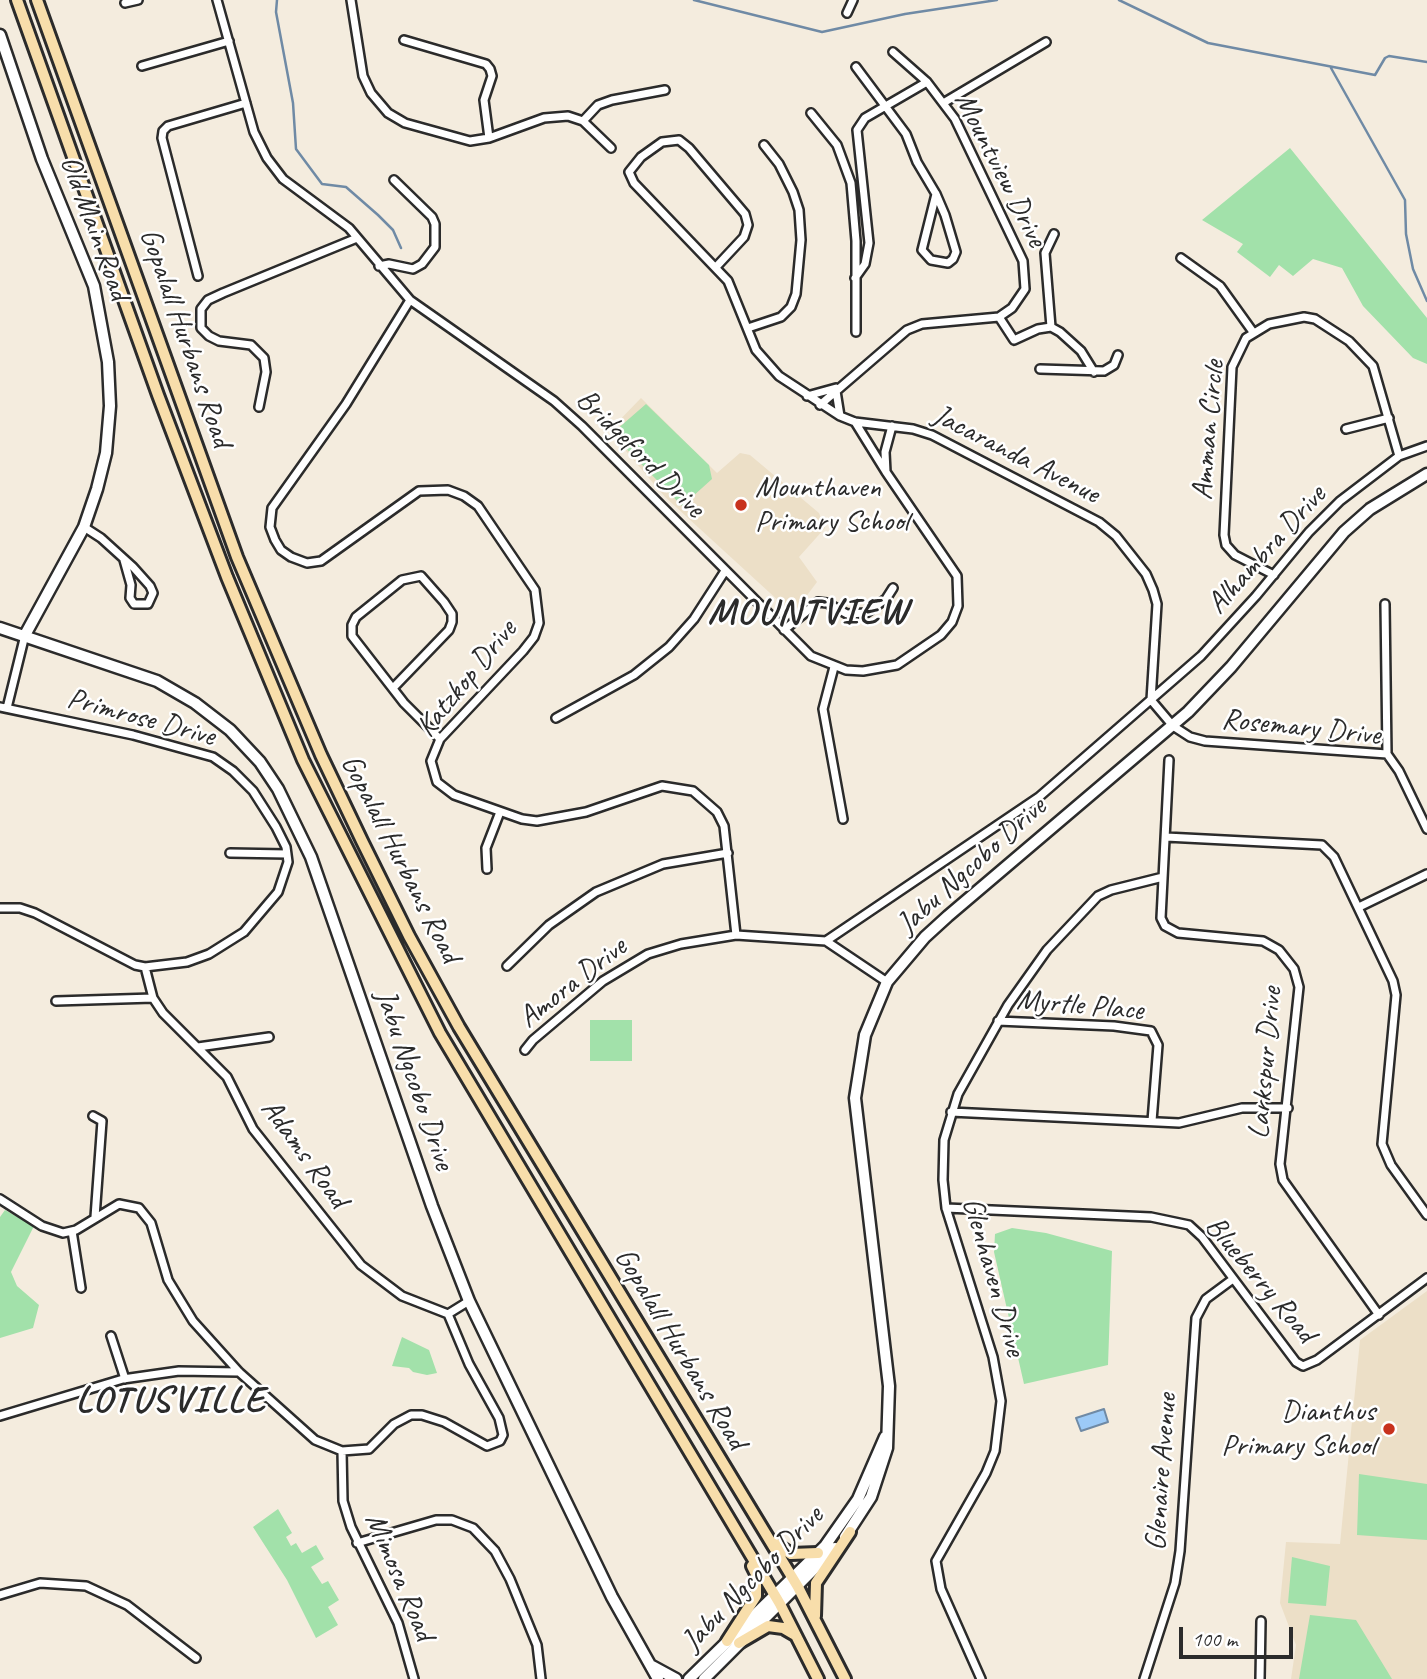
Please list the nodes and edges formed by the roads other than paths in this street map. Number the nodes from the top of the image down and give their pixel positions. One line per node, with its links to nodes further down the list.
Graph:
1 (18, 0): 119 (main road, Gopalall Hurbans Road)
2 (37, 0): 121 (main road, Gopalall Hurbans Road)
3 (138, 0): 7 (street)
4 (217, 0): 11 (street, Bridgeford Drive)
5 (351, 0): 23 (street)
6 (853, 0): 8 (street)
7 (125, 3)
8 (847, 13)
9 (0, 35): 57 (main road, Old Main Road)
10 (404, 40): 23 (street)
11 (229, 41): 14 (street); 19 (street, Bridgeford Drive)
12 (1046, 43): 18 (street)
13 (892, 52): 16 (street, Mountview Drive)
14 (142, 66)
15 (856, 67): 20 (street)
16 (927, 82): 18 (street, Mountview Drive); 20 (street)
17 (665, 90): 22 (street)
18 (944, 102): 36 (street, Mountview Drive)
19 (246, 103): 29 (street, Bridgeford Drive); 33 (street)
20 (884, 107): 27 (street); 34 (street)
21 (811, 113): 34 (street)
22 (583, 121): 23 (street); 25 (street)
23 (489, 138)
24 (764, 145): 38 (street)
25 (611, 148)
26 (394, 180): 31 (street)
27 (936, 194): 27 (street)
28 (1055, 234): 37 (street)
29 (357, 238): 31 (street, Bridgeford Drive); 47 (street)
30 (1181, 258): 40 (street)
31 (379, 266): 35 (street, Bridgeford Drive)
32 (716, 267): 32 (street, Jacaranda Avenue); 38 (street, Jacaranda Avenue)
33 (198, 276)
34 (855, 278): 39 (street)
35 (411, 300): 59 (street, Bridgeford Drive); 72 (street, Katzkop Drive)
36 (999, 317): 37 (street); 44 (street)
37 (1051, 327): 43 (street)
38 (748, 328): 45 (street, Jacaranda Avenue)
39 (856, 332)
40 (1253, 332): 49 (street, Amman Circle); 60 (street, Amman Circle)
41 (1118, 355): 43 (street)
42 (1041, 369): 43 (street)
43 (1094, 372)
44 (838, 389): 45 (street); 46 (street); 48 (street)
45 (806, 396): 46 (street, Jacaranda Avenue)
46 (820, 405): 48 (street, Jacaranda Avenue)
47 (259, 408)
48 (840, 416): 50 (street, Jacaranda Avenue)
49 (1390, 418): 52 (street); 54 (street, Amman Circle)
50 (855, 422): 51 (street, Jacaranda Avenue); 55 (street, Bridgeford Drive)
51 (892, 426): 55 (street); 68 (street, Jacaranda Avenue)
52 (1346, 429)
53 (1427, 446): 54 (street, Alhambra Drive)
54 (1399, 456): 60 (street, Alhambra Drive)
55 (886, 472): 66 (street, Bridgeford Drive)
56 (1427, 474): 71 (main road, Jabu Ngcobo Drive)
57 (84, 527): 58 (street); 65 (main road, Old Main Road)
58 (124, 559): 58 (street)
59 (725, 571): 64 (street, Bridgeford Drive); 70 (street)
60 (1274, 575): 68 (street, Alhambra Drive)
61 (892, 588): 64 (street)
62 (1385, 604): 73 (street)
63 (0, 628): 65 (main road, Jabu Ngcobo Drive)
64 (784, 630): 66 (street, Bridgeford Drive)
65 (25, 635): 69 (street, Primrose Drive); 110 (main road, Jabu Ngcobo Drive)
66 (834, 667): 76 (street)
67 (394, 687): 67 (street); 72 (street)
68 (1151, 700): 71 (street); 88 (street, Alhambra Drive)
69 (4, 707): 81 (street, Primrose Drive)
70 (556, 718)
71 (1173, 726): 73 (street, Rosemary Drive); 91 (main road, Jabu Ngcobo Drive)
72 (440, 739): 75 (street, Katzkop Drive)
73 (1387, 754): 77 (street, Rosemary Drive)
74 (1168, 760): 78 (street, Larkspur Drive)
75 (500, 812): 80 (street, Katzkop Drive); 82 (street)
76 (843, 819)
77 (1427, 829)
78 (1166, 837): 84 (street, Larkspur Drive); 85 (street)
79 (230, 853): 81 (street)
80 (728, 853): 87 (street, Katzkop Drive); 89 (street)
81 (286, 854): 90 (street)
82 (486, 869)
83 (1427, 874): 85 (street)
84 (1163, 877): 94 (street, Glenhaven Drive); 98 (street, Larkspur Drive)
85 (1359, 907): 104 (street)
86 (0, 908): 90 (street)
87 (736, 935): 88 (street, Amora Drive); 97 (street, Amora Drive)
88 (826, 941): 91 (street)
89 (507, 966)
90 (145, 967): 92 (street, Adams Road)
91 (887, 982): 117 (main road, Jabu Ngcobo Drive)
92 (153, 998): 93 (street); 96 (street, Adams Road)
93 (56, 1001)
94 (998, 1021): 99 (street, Glenhaven Drive); 101 (street, Myrtle Place)
95 (269, 1037): 96 (street)
96 (198, 1047): 111 (street, Adams Road)
97 (525, 1050)
98 (1288, 1108): 101 (street); 112 (street, Larkspur Drive)
99 (951, 1112): 101 (street); 103 (street, Glenhaven Drive)
100 (93, 1116): 105 (street)
101 (1152, 1121)
102 (0, 1199): 106 (street)
103 (946, 1208): 108 (street, Blueberry Road); 143 (street, Glenhaven Drive)
104 (1427, 1215)
105 (95, 1217): 106 (street); 114 (street)
106 (72, 1231): 109 (street)
107 (1427, 1278): 112 (street, Blueberry Road)
108 (1233, 1279): 112 (street, Blueberry Road); 144 (street, Glenaire Avenue)
109 (81, 1288)
110 (469, 1301): 111 (street); 133 (main road, Jabu Ngcobo Drive)
111 (449, 1314): 118 (street)
112 (1379, 1315)
113 (111, 1336): 115 (street)
114 (239, 1372): 115 (street); 118 (street)
115 (125, 1379): 116 (street)
116 (0, 1416)
117 (885, 1436): 120 (main road, Jabu Ngcobo Drive); 123 (main road, Jabu Ngcobo Drive)
118 (342, 1451): 122 (street, Mimosa Road)
119 (733, 1527): 126 (main road, Gopalall Hurbans Road); 130 (main road)
120 (850, 1532): 124 (main road, Jabu Ngcobo Drive); 127 (main road)
121 (768, 1539): 123 (main road); 124 (main road, Gopalall Hurbans Road)
122 (357, 1543): 135 (street, Mimosa Road); 136 (street)
123 (818, 1553): 124 (main road, Jabu Ngcobo Drive)
124 (794, 1583): 126 (main road, Jabu Ngcobo Drive); 127 (main road, Gopalall Hurbans Road)
125 (0, 1595): 132 (street)
126 (777, 1600): 129 (main road, Gopalall Hurbans Road); 130 (main road, Jabu Ngcobo Drive); 131 (main road, Jabu Ngcobo Drive)
127 (815, 1621): 142 (main road, Gopalall Hurbans Road)
128 (1261, 1621): 145 (street)
129 (797, 1637): 131 (main road); 141 (main road, Gopalall Hurbans Road)
130 (727, 1641): 134 (main road, Jabu Ngcobo Drive)
131 (739, 1643): 134 (main road, Jabu Ngcobo Drive)
132 (196, 1658)
133 (646, 1662): 137 (main road, Jabu Ngcobo Drive); 138 (main road)
134 (702, 1674): 139 (main road); 140 (main road, Jabu Ngcobo Drive)
135 (414, 1679)
136 (541, 1679)
137 (658, 1679)
138 (676, 1679)
139 (682, 1679)
140 (690, 1679)
141 (818, 1679)
142 (845, 1679)
143 (981, 1679)
144 (1144, 1679)
145 (1260, 1679)

